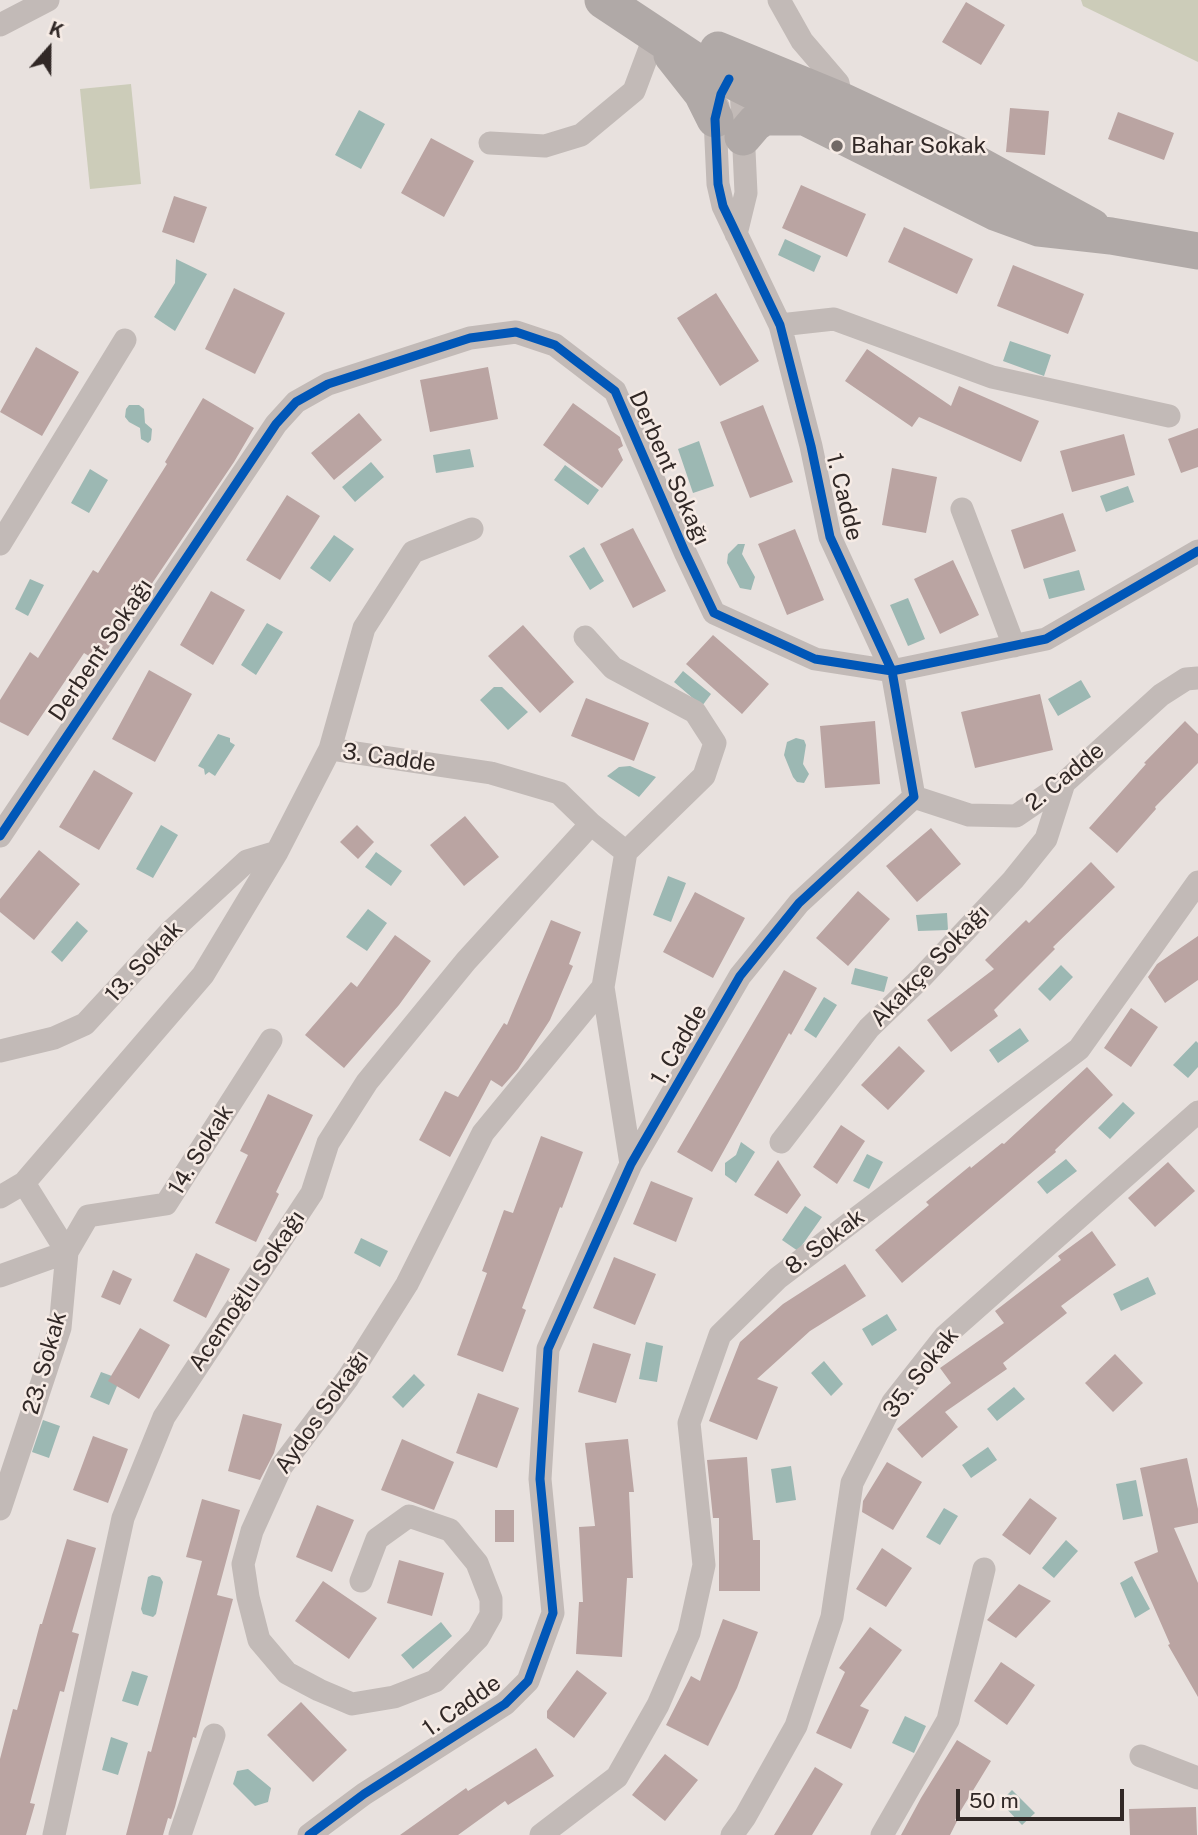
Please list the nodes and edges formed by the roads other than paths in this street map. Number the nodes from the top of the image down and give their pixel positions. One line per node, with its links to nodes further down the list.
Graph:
1 (48, 0): 4 (street)
2 (603, 0): 5 (main road)
3 (779, 0): 7 (street)
4 (0, 25)
5 (655, 35): 6 (main road); 9 (main road); 11 (street)
6 (737, 74): 7 (main road); 8 (main road); 9 (street); 9 (street); 10 (main road)
7 (842, 101): 10 (main road)
8 (804, 117): 9 (main road); 13 (main road)
9 (729, 128): 12 (street); 12 (street, 1. Cadde)
10 (919, 137): 13 (main road)
11 (490, 143)
12 (736, 234): 15 (street, 1. Cadde)
13 (1111, 236): 14 (main road)
14 (1198, 251)
15 (780, 325): 17 (street); 24 (street, 1. Cadde)
16 (125, 340): 20 (street)
17 (1169, 416)
18 (962, 509): 23 (street)
19 (472, 529): 26 (street)
20 (0, 544)
21 (1198, 551): 23 (street, Derbent Sokağı)
22 (585, 637): 32 (street)
23 (1014, 646): 24 (street, Derbent Sokağı)
24 (892, 671): 28 (street, 1. Cadde); 30 (street, Derbent Sokağı)
25 (1198, 678): 27 (street, 2. Cadde)
26 (330, 749): 29 (street, 3. Cadde); 31 (street, 3. Cadde)
27 (1064, 783): 28 (street, 2. Cadde); 38 (street, Akakçe Sokağı)
28 (914, 797): 39 (street, 1. Cadde)
29 (591, 824): 32 (street, 3. Cadde); 50 (street, Acemoğlu Sokağı)
30 (0, 836)
31 (277, 852): 36 (street, 13. Sokak); 40 (street, 3. Cadde)
32 (626, 852): 34 (street)
33 (1198, 882): 53 (street, 8. Sokak)
34 (603, 987): 39 (street); 46 (street, Aydos Sokağı)
35 (271, 1040): 42 (street, 14. Sokak)
36 (0, 1051)
37 (1198, 1112): 54 (street, 35. Sokak)
38 (781, 1142)
39 (631, 1164): 52 (street, 1. Cadde)
40 (24, 1183): 41 (street, 3. Cadde); 42 (street)
41 (0, 1196)
42 (67, 1252): 43 (street); 44 (street, 23. Sokak)
43 (0, 1276)
44 (0, 1509)
45 (984, 1569): 55 (street)
46 (361, 1581)
47 (214, 1735): 51 (street)
48 (1141, 1756): 49 (street)
49 (1198, 1777)
50 (54, 1835)
51 (180, 1835)
52 (309, 1835)
53 (541, 1835)
54 (732, 1835)
55 (882, 1835)

